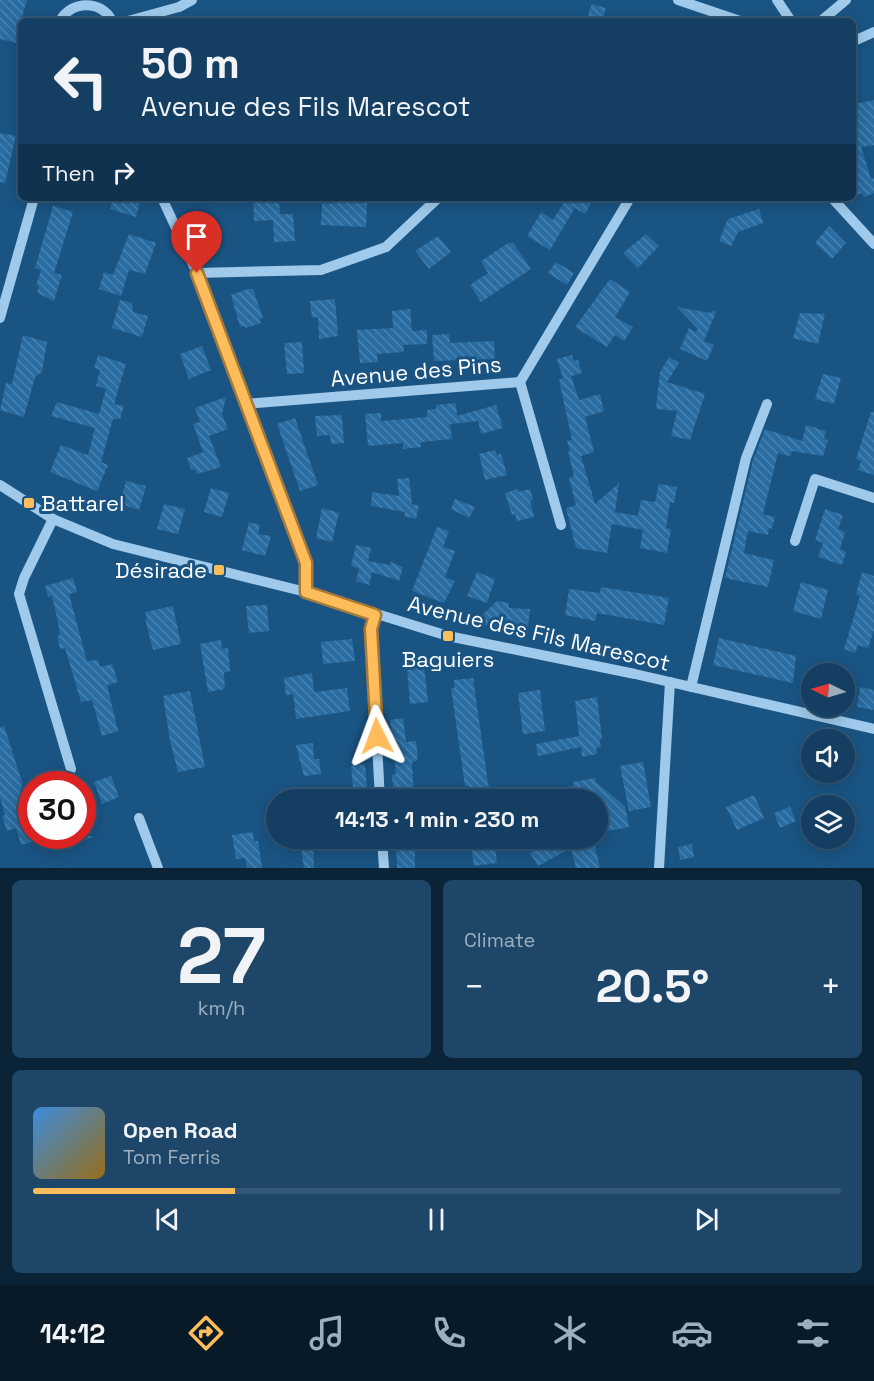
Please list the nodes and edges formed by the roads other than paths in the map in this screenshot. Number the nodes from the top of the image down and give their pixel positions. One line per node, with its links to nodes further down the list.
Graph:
1 (192, 0): 7 (street)
2 (678, 0): 8 (street)
3 (777, 0): 9 (street)
4 (846, 0): 10 (street)
5 (65, 4): 6 (street)
6 (110, 18)
7 (139, 18)
8 (731, 18)
9 (789, 18)
10 (823, 18)
11 (874, 33): 12 (street)
12 (856, 40)
13 (33, 201): 20 (street)
14 (163, 201): 19 (street)
15 (435, 201): 19 (street)
16 (628, 201): 21 (street, Avenue des Pins)
17 (835, 201): 18 (street)
18 (874, 244)
19 (197, 273): 22 (street)
20 (0, 318)
21 (520, 382): 22 (street, Avenue des Pins); 27 (street)
22 (244, 404): 29 (street)
23 (767, 404): 32 (street)
24 (0, 485): 26 (street, Avenue des Fils Marescot)
25 (874, 498): 28 (street)
26 (53, 519): 29 (street, Avenue des Fils Marescot); 34 (street)
27 (561, 525)
28 (795, 541)
29 (306, 592): 30 (street, Avenue des Fils Marescot)
30 (375, 615): 31 (street, Avenue des Fils Marescot); 35 (street)
31 (670, 682): 32 (street, Avenue des Fils Marescot); 40 (street)
32 (691, 687): 33 (street, Avenue des Fils Marescot)
33 (874, 729)
34 (71, 768)
35 (379, 789)
36 (139, 818): 38 (street)
37 (383, 849): 39 (street)
38 (158, 868)
39 (384, 868)
40 (659, 868)

